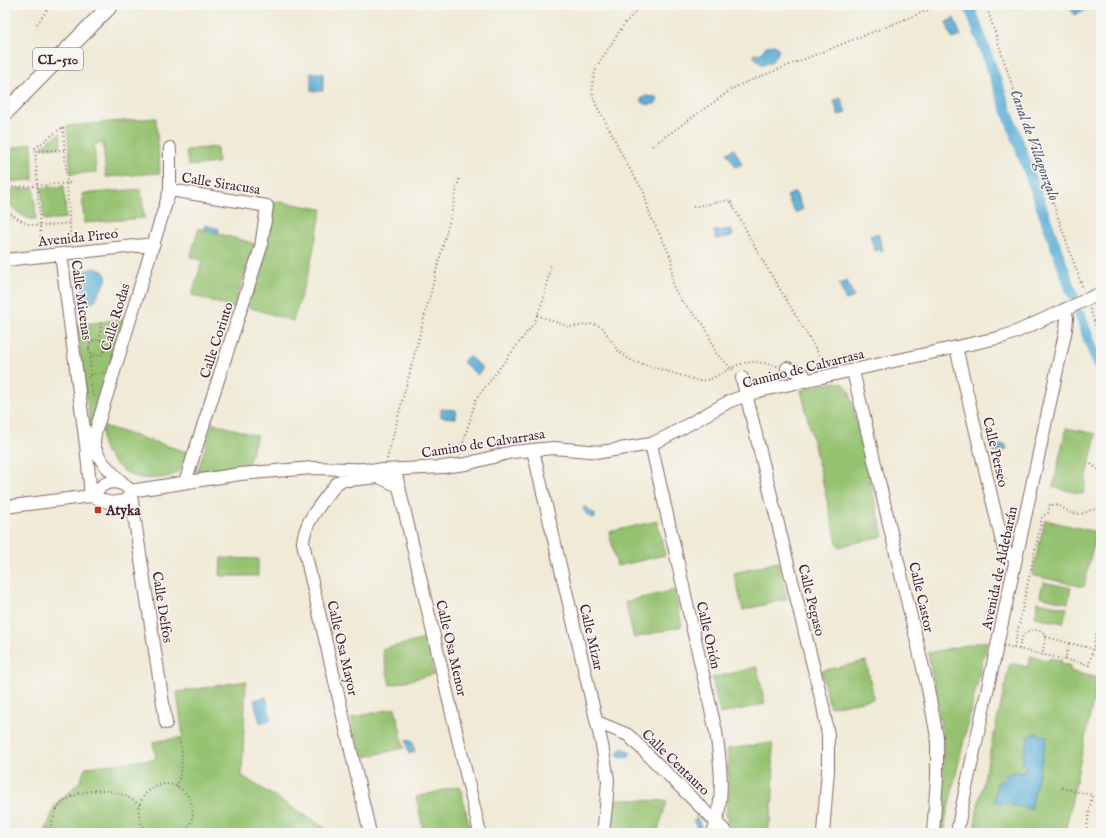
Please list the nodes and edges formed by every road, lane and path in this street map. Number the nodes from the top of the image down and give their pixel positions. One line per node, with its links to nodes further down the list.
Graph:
1 (51, 5): 6 (path)
2 (111, 5): 7 (main road, CL-510)
3 (642, 5): 41 (path)
4 (941, 5): 8 (path)
5 (986, 5): 33 (path)
6 (37, 24)
7 (5, 113)
8 (652, 146)
9 (170, 148): 17 (street, Calle Rodas)
10 (65, 150): 11 (path); 11 (path); 14 (path)
11 (35, 151): 15 (path)
12 (460, 179): 57 (path)
13 (71, 183): 14 (path)
14 (67, 184): 15 (path); 23 (path)
15 (37, 186): 16 (path); 24 (path)
16 (5, 188)
17 (170, 190): 18 (street, Calle Siracusa); 28 (street, Calle Rodas)
18 (267, 206): 58 (street, Calle Corinto)
19 (693, 207): 46 (path)
20 (5, 208): 21 (path)
21 (12, 215): 22 (path); 24 (path)
22 (5, 221)
23 (70, 223): 24 (path); 29 (path)
24 (40, 225): 27 (path)
25 (114, 228): 26 (path)
26 (116, 242)
27 (41, 244)
28 (154, 244): 29 (street, Avenida Pireo); 51 (street, Calle Rodas)
29 (66, 254): 30 (street, Avenida Pireo); 51 (street, Calle Micenas)
30 (5, 260)
31 (551, 262): 35 (path)
32 (1101, 292): 33 (street, Camino de Calvarrasa)
33 (1087, 299): 34 (street, Camino de Calvarrasa); 38 (path)
34 (1065, 309): 39 (street, Camino de Calvarrasa); 66 (street, Avenida de Aldebarán)
35 (537, 316): 41 (path); 55 (path)
36 (101, 322): 37 (path)
37 (100, 340): 40 (path); 40 (path)
38 (1101, 342)
39 (956, 347): 43 (street, Camino de Calvarrasa); 66 (street, Calle Perseo)
40 (91, 354): 45 (path)
41 (731, 368): 42 (path); 47 (path)
42 (787, 368): 49 (street)
43 (853, 371): 46 (street, Camino de Calvarrasa); 91 (street, Calle Castor)
44 (108, 374): 45 (path)
45 (90, 375): 48 (path)
46 (831, 376): 49 (street, Camino de Calvarrasa)
47 (742, 378): 50 (street, Calle Pegaso)
48 (87, 379)
49 (807, 381): 50 (street, Camino de Calvarrasa)
50 (746, 396): 52 (street, Camino de Calvarrasa); 90 (street, Calle Pegaso)
51 (90, 444): 60 (street); 61 (street, Calle Micenas)
52 (651, 444): 53 (street, Camino de Calvarrasa); 82 (street, Calle Orión)
53 (533, 450): 55 (street, Camino de Calvarrasa); 76 (street, Calle Mizar)
54 (1091, 464): 56 (path)
55 (459, 465): 57 (street, Camino de Calvarrasa)
56 (1101, 471)
57 (375, 472): 58 (street, Camino de Calvarrasa); 59 (street, Calle Osa Menor); 59 (street); 86 (street, Calle Osa Mayor)
58 (185, 482): 60 (street, Camino de Calvarrasa)
59 (398, 486): 87 (street, Calle Osa Menor)
60 (128, 490): 61 (street); 61 (street); 77 (street, Calle Delfos)
61 (97, 495): 62 (street)
62 (5, 507)
63 (1101, 508): 71 (path)
64 (1095, 537): 65 (path)
65 (1101, 537)
66 (1016, 559): 92 (street, Avenida de Aldebarán)
67 (1101, 614): 73 (path)
68 (1046, 638): 69 (path); 72 (path); 74 (path)
69 (1070, 643): 73 (path); 75 (path)
70 (1004, 646): 71 (path)
71 (1014, 648): 72 (path)
72 (1019, 649): 74 (path)
73 (1093, 649): 75 (path)
74 (1042, 655): 75 (path)
75 (1065, 660)
76 (597, 722): 82 (street, Calle Centauro); 88 (street, Calle Mizar)
77 (166, 723)
78 (178, 737): 79 (path)
79 (178, 787): 81 (path); 85 (path)
80 (1062, 788): 93 (path)
81 (140, 805): 83 (path); 84 (path)
82 (715, 828): 89 (street, Calle Centauro)
83 (49, 833)
84 (149, 833)
85 (183, 833)
86 (370, 833)
87 (480, 833)
88 (603, 833)
89 (727, 833)
90 (823, 833)
91 (933, 833)
92 (957, 833)
93 (1086, 833)

